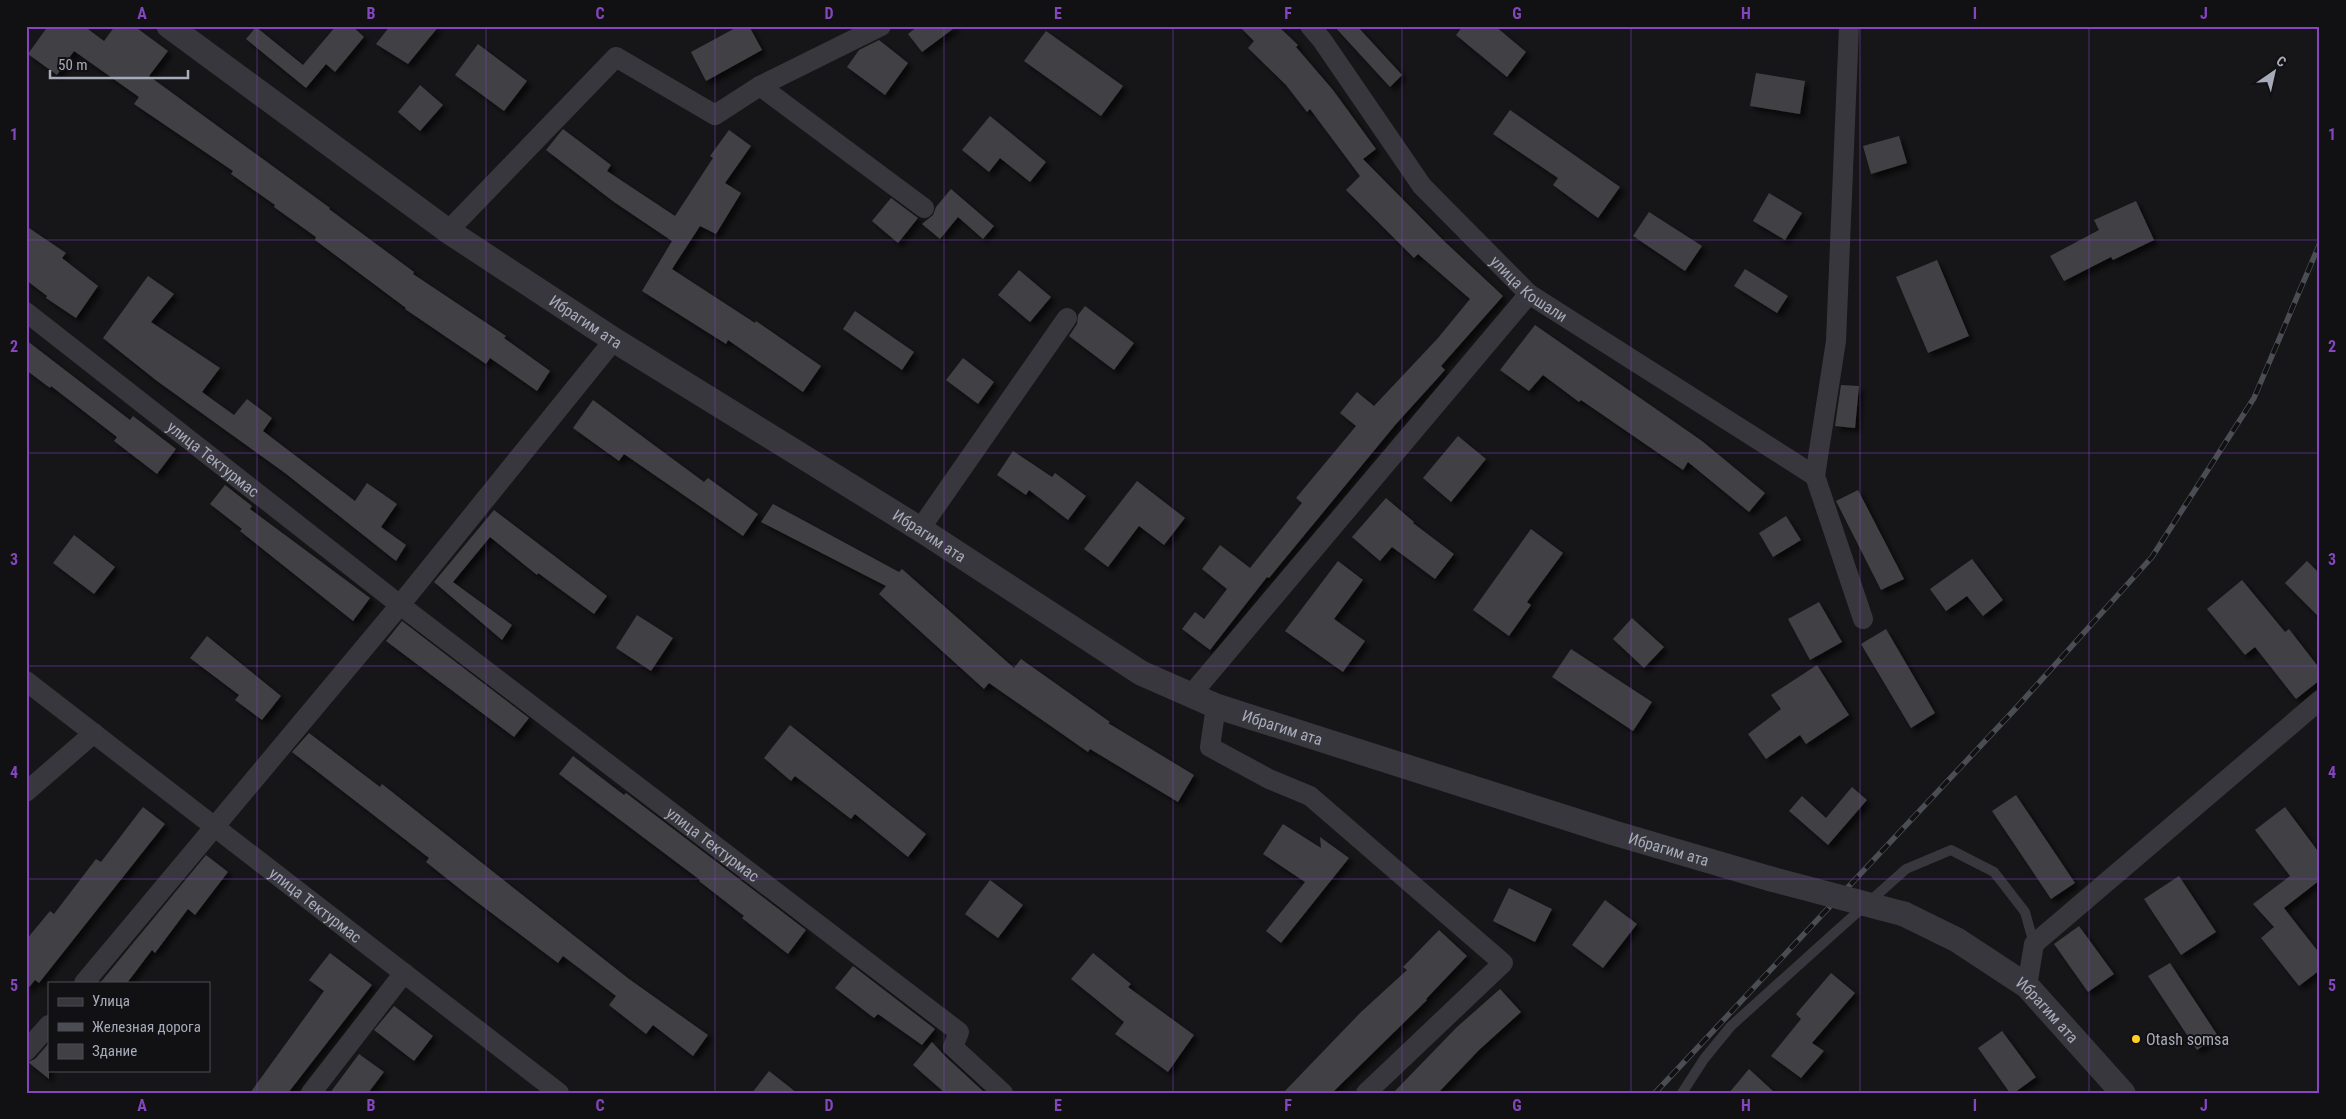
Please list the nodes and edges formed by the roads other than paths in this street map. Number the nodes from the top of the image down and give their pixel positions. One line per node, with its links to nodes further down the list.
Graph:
1 (169, 26): 7 (street, Ибрагим ата)
2 (881, 26): 5 (street)
3 (1310, 26): 8 (street, улица Кошали)
4 (1849, 26): 12 (street)
5 (760, 86): 6 (street); 7 (street)
6 (924, 208)
7 (448, 231): 11 (street, Ибрагим ата)
8 (1529, 294): 12 (street, улица Кошали); 17 (street)
9 (26, 312): 14 (street, улица Тектурмас)
10 (1067, 318): 13 (street)
11 (614, 340): 13 (street, Ибрагим ата); 14 (street)
12 (1814, 476): 15 (street)
13 (920, 529): 17 (street, Ибрагим ата)
14 (400, 605): 22 (street); 31 (street, улица Тектурмас)
15 (1863, 619)
16 (26, 681): 20 (street, улица Тектурмас)
17 (1190, 696): 19 (street, Ибрагим ата)
18 (2320, 700): 23 (street)
19 (1216, 706): 26 (street, Ибрагим ата, bridge); 32 (street)
20 (94, 733): 21 (street); 22 (street, улица Тектурмас)
21 (26, 792)
22 (215, 826): 24 (street, улица Тектурмас); 25 (street)
23 (2034, 944): 26 (street); 33 (lane)
24 (404, 973): 29 (street); 30 (street, улица Тектурмас)
25 (85, 982)
26 (2027, 986): 34 (street, Ибрагим ата)
27 (48, 1026): 28 (street)
28 (26, 1051)
29 (311, 1093)
30 (559, 1093)
31 (1003, 1093)
32 (1366, 1093)
33 (1682, 1093)
34 (2123, 1093)

